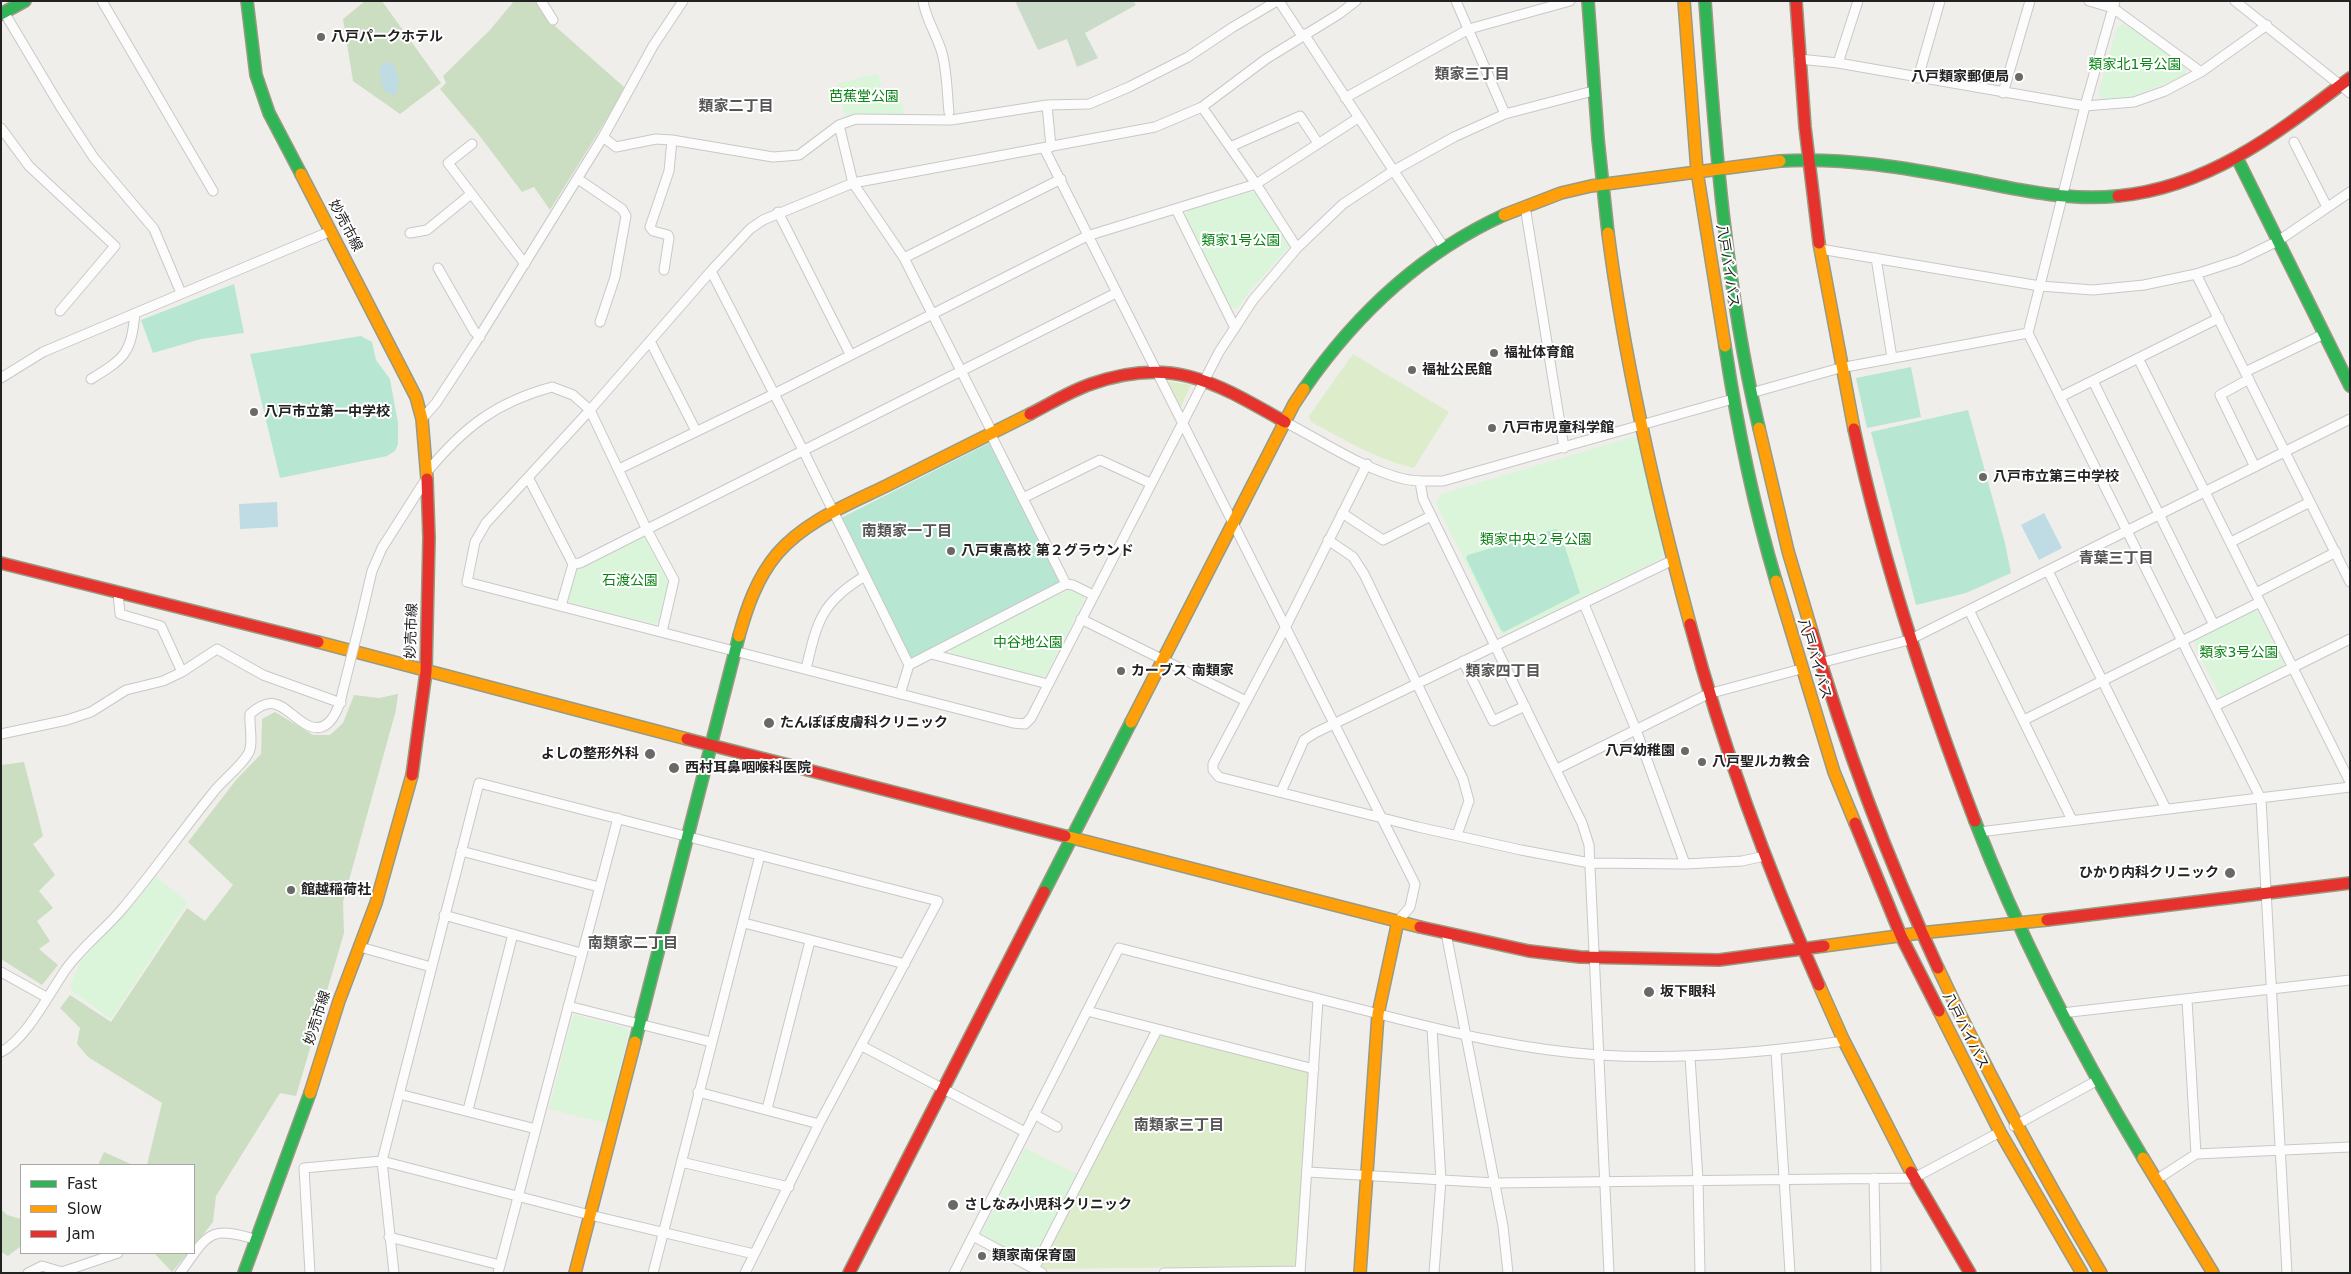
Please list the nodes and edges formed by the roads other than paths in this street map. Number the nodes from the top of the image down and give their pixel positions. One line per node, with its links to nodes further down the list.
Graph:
1 (25, 1): 22 (main road)
2 (102, 1): 62 (street)
3 (247, 1): 70 (main road, 妙売市線)
4 (540, 1): 23 (street)
5 (683, 1): 45 (street)
6 (923, 1): 40 (street)
7 (1278, 1): 26 (street); 37 (street)
8 (1356, 1): 26 (street)
9 (1456, 1): 25 (street)
10 (1570, 1): 21 (street)
11 (1588, 1): 33 (main road)
12 (1684, 1): 56 (main road, 八戸バイパス)
13 (1705, 1): 54 (main road, 八戸バイパス)
14 (1796, 1): 27 (main road)
15 (1858, 1): 28 (street)
16 (1940, 1): 30 (street)
17 (2030, 1): 34 (street)
18 (2088, 1): 20 (street)
19 (2235, 1): 24 (street)
20 (2114, 4): 29 (street); 38 (street)
21 (1536, 6): 25 (street)
22 (3, 13): 85 (street)
23 (553, 20)
24 (2267, 25): 29 (street); 32 (street)
25 (1468, 29): 36 (street); 41 (street)
26 (1303, 35): 36 (street); 39 (street)
27 (1799, 59): 28 (street); 53 (main road)
28 (1838, 63): 30 (street)
29 (2201, 72): 38 (street)
30 (1918, 78): 34 (street)
31 (2350, 78): 32 (main road)
32 (2340, 85): 35 (street); 52 (main road)
33 (1593, 91): 41 (street); 60 (main road)
34 (2003, 92): 38 (street)
35 (2350, 93)
36 (1345, 98): 42 (street)
37 (1047, 105): 43 (street); 51 (street)
38 (2085, 106): 65 (street)
39 (1202, 107): 50 (street); 51 (street)
40 (949, 112)
41 (1505, 114): 55 (street)
42 (1358, 118): 48 (street); 55 (street)
43 (839, 125): 46 (street); 59 (street)
44 (1, 128): 87 (street)
45 (603, 137): 46 (street); 57 (street)
46 (672, 140): 81 (street)
47 (2294, 142): 67 (street)
48 (1318, 143): 50 (street); 61 (street)
49 (472, 144): 64 (street)
50 (1230, 147): 61 (street)
51 (1048, 148): 58 (street); 59 (street)
52 (2238, 158): 65 (main road); 73 (main road)
53 (1809, 160): 54 (main road); 65 (main road); 76 (main road)
54 (1717, 168): 56 (main road); 110 (main road, 八戸バイパス)
55 (1393, 171): 74 (street); 75 (street)
56 (1697, 171): 60 (main road); 113 (main road, 八戸バイパス)
57 (578, 178): 79 (street); 91 (street)
58 (1061, 179): 72 (street); 77 (street)
59 (853, 183): 69 (street); 77 (street)
60 (1603, 183): 66 (main road); 119 (main road)
61 (1256, 184): 68 (street); 75 (street)
62 (213, 191)
63 (2350, 193): 67 (street)
64 (471, 194): 71 (street); 79 (street)
65 (2062, 196): 84 (street)
66 (1525, 206): 74 (main road); 122 (street)
67 (2327, 207): 73 (street)
68 (1176, 209): 72 (street); 92 (street)
69 (778, 212): 82 (street); 97 (street)
70 (331, 231): 85 (street); 115 (main road, 妙売市線)
71 (410, 233)
72 (1087, 236): 86 (street); 89 (street)
73 (2278, 241): 83 (street); 94 (main road)
74 (1443, 246): 118 (main road)
75 (1297, 248): 92 (street)
76 (1820, 249): 78 (street); 100 (main road)
77 (904, 258): 89 (street)
78 (1876, 258): 84 (street); 98 (street)
79 (525, 264): 95 (street)
80 (438, 268): 95 (street)
81 (664, 270)
82 (711, 271): 96 (street); 111 (street)
83 (2196, 274): 84 (street); 90 (street)
84 (2040, 286): 93 (street)
85 (181, 293): 88 (street)
86 (1116, 293): 101 (street); 102 (street)
87 (60, 311)
88 (135, 313): 105 (street); 106 (street)
89 (933, 314): 97 (street); 101 (street)
90 (2219, 318): 99 (street); 104 (street)
91 (600, 322)
92 (1234, 328): 107 (street)
93 (2028, 333): 98 (street); 112 (street)
94 (2324, 334): 103 (main road); 104 (street)
95 (480, 337): 115 (street)
96 (650, 340): 114 (street); 120 (street)
97 (850, 354): 111 (street)
98 (1892, 358): 100 (street)
99 (2138, 358): 108 (street); 132 (street)
100 (1840, 368): 110 (street); 163 (main road)
101 (961, 370): 121 (street); 123 (street)
102 (1155, 370): 107 (main road); 117 (street); 121 (main road)
103 (2347, 374): 109 (main road)
104 (2247, 376): 124 (street); 126 (street)
105 (1, 378)
106 (91, 379)
107 (1203, 381): 117 (street); 118 (main road)
108 (2093, 381): 112 (street); 137 (street)
109 (2350, 386)
110 (1751, 393): 170 (main road, 八戸バイパス)
111 (774, 394): 120 (street); 123 (street)
112 (2060, 396): 141 (street)
113 (1733, 398): 119 (street); 174 (main road, 八戸バイパス)
114 (590, 410): 127 (street); 128 (street); 129 (street)
115 (422, 419): 128 (main road, 妙売市線)
116 (2350, 419): 124 (street)
117 (1181, 422): 131 (street); 139 (street)
118 (1285, 422): 125 (street); 139 (main road)
119 (1640, 426): 122 (street); 145 (main road)
120 (696, 431): 127 (street)
121 (991, 433): 133 (street); 135 (main road)
122 (1564, 448): 130 (street)
123 (803, 450): 135 (street); 140 (street)
124 (2285, 453): 126 (street); 134 (street)
125 (1366, 464): 130 (street); 136 (street)
126 (2256, 467): 132 (street)
127 (619, 469): 140 (street)
128 (426, 475): 176 (main road, 妙売市線); 183 (street, bridge)
129 (529, 479): 147 (street); 156 (street)
130 (1420, 482): 138 (street)
131 (1150, 483): 133 (street); 153 (street)
132 (2205, 492): 137 (street); 143 (street)
133 (1023, 498): 151 (street)
134 (2310, 502): 143 (street); 144 (street)
135 (834, 512): 149 (street); 166 (main road)
136 (1342, 512): 138 (street); 142 (street)
137 (2160, 515): 141 (street); 159 (street)
138 (1431, 516): 165 (street)
139 (1233, 524): 160 (street); 168 (main road)
140 (646, 528): 147 (street); 161 (street)
141 (2128, 531): 148 (street); 164 (street)
142 (1328, 540): 160 (street); 178 (street)
143 (2231, 542): 154 (street)
144 (2336, 552): 150 (street); 154 (street)
145 (1671, 561): 155 (street); 181 (main road)
146 (1, 563): 152 (main road)
147 (573, 564): 156 (street)
148 (2048, 571): 157 (street); 177 (street)
149 (865, 576): 171 (street); 173 (street)
150 (2350, 582)
151 (1066, 584): 153 (street); 167 (street)
152 (118, 593): 175 (street); 176 (main road)
153 (1093, 595): 158 (street)
154 (2258, 597): 159 (street); 172 (street)
155 (1584, 604): 165 (street); 188 (street)
156 (561, 606): 161 (street)
157 (1969, 610): 163 (street); 186 (street)
158 (1081, 619): 168 (street); 179 (street)
159 (2214, 625): 164 (street)
160 (1285, 628): 182 (street); 187 (street)
161 (662, 632): 166 (street)
162 (2350, 639): 172 (street)
163 (1909, 640): 170 (street); 200 (main road)
164 (2183, 642): 177 (street); 185 (street)
165 (1495, 646): 169 (street); 184 (street)
166 (736, 652): 173 (street); 190 (main road)
167 (931, 654): 171 (street); 179 (street)
168 (1164, 660): 182 (street); 203 (main road)
169 (1463, 661): 178 (street); 184 (street)
170 (1820, 664): 217 (main road, 八戸バイパス)
171 (909, 665): 180 (street)
172 (2293, 668): 185 (street); 192 (street)
173 (806, 669): 180 (street)
174 (1801, 669): 181 (street); 219 (main road, 八戸バイパス)
175 (182, 672): 183 (street); 189 (street)
176 (426, 672): 190 (main road); 221 (main road, 妙売市線)
177 (2102, 681): 186 (street); 196 (street)
178 (1417, 683): 187 (street); 201 (street)
179 (1048, 684): 180 (street)
180 (900, 694)
181 (1708, 694): 188 (street); 206 (main road)
182 (1246, 701): 194 (street)
183 (340, 703): 230 (street)
184 (1525, 706): 191 (street)
185 (2215, 706): 195 (street)
186 (2024, 720): 199 (street)
187 (1335, 723): 194 (street); 198 (street)
188 (1636, 730): 191 (street); 208 (street)
189 (1, 734)
190 (712, 745): 202 (main road); 203 (main road)
191 (1556, 769): 207 (street)
192 (2350, 782)
193 (2350, 787): 195 (street)
194 (1280, 792): 198 (street)
195 (2261, 799): 196 (street); 211 (street)
196 (2166, 809): 199 (street)
197 (618, 818): 202 (street); 204 (street); 210 (street)
198 (1382, 818): 201 (street); 213 (street)
199 (2072, 820): 200 (street)
200 (1979, 832): 215 (main road)
201 (1457, 836): 207 (street)
202 (688, 837): 205 (street); 237 (main road)
203 (1073, 837): 213 (main road); 250 (main road)
204 (461, 851): 210 (street); 212 (street)
205 (760, 855): 214 (street); 225 (street)
206 (1765, 856): 208 (street); 222 (main road)
207 (1590, 862): 208 (street); 224 (street)
208 (1685, 864)
209 (2350, 883): 211 (main road)
210 (598, 887): 223 (street)
211 (2266, 894): 215 (main road); 229 (street)
212 (444, 916): 218 (street); 226 (street)
213 (1398, 921): 216 (main road); 236 (main road)
214 (744, 923): 220 (street); 241 (street)
215 (2019, 924): 217 (main road); 235 (main road)
216 (1446, 933): 224 (main road); 240 (street)
217 (1920, 933): 219 (main road); 257 (main road, 八戸バイパス)
218 (513, 934): 223 (street); 254 (street)
219 (1901, 936): 222 (main road); 261 (main road, 八戸バイパス)
220 (810, 941): 225 (street); 253 (street)
221 (360, 947): 226 (street); 283 (main road, 妙売市線)
222 (1803, 950): 224 (main road); 242 (main road)
223 (581, 952): 233 (street)
224 (1593, 958): 246 (street)
225 (905, 964): 243 (street)
226 (431, 967): 252 (street)
227 (1, 972): 230 (street)
228 (2350, 980): 229 (street)
229 (2271, 990): 232 (street); 263 (street)
230 (46, 998): 245 (street)
231 (1318, 1000): 234 (street); 236 (street); 248 (street)
232 (2187, 1000): 235 (street); 264 (street)
233 (568, 1006): 237 (street); 259 (street)
234 (1087, 1011): 239 (street); 255 (street)
235 (2062, 1013): 249 (main road)
236 (1378, 1014): 238 (street); 268 (main road)
237 (641, 1024): 241 (street); 279 (main road)
238 (1432, 1028): 240 (street); 272 (street)
239 (1157, 1030): 248 (street); 289 (street)
240 (1464, 1036): 246 (street); 276 (street)
241 (711, 1042): 251 (street)
242 (1844, 1042): 244 (street); 270 (main road)
243 (862, 1046): 250 (street); 256 (street)
244 (1776, 1051): 247 (street); 274 (street)
245 (1, 1052)
246 (1598, 1055): 247 (street); 273 (street)
247 (1690, 1057): 271 (street)
248 (1314, 1069): 267 (street)
249 (2098, 1080): 257 (street); 275 (main road)
250 (942, 1090): 260 (street); 299 (main road)
251 (698, 1092): 253 (street); 266 (street)
252 (398, 1094): 254 (street); 265 (street)
253 (767, 1109): 256 (street)
254 (468, 1110): 259 (street)
255 (1034, 1114): 258 (street); 260 (street)
256 (819, 1124): 277 (street)
257 (2014, 1126): 311 (main road, 八戸バイパス)
258 (1057, 1127)
259 (536, 1129): 278 (street)
260 (1025, 1132): 281 (street)
261 (2000, 1132): 270 (street); 310 (main road, 八戸バイパス)
262 (2350, 1147): 263 (street)
263 (2280, 1150): 264 (street); 313 (street)
264 (2196, 1154): 275 (street)
265 (382, 1160): 278 (street); 282 (street); 294 (street)
266 (681, 1162): 277 (street); 280 (street)
267 (1308, 1172): 268 (street); 290 (street)
268 (1366, 1176): 272 (street); 302 (main road)
269 (1874, 1178): 270 (street); 274 (street); 308 (street)
270 (1914, 1178): 309 (main road)
271 (1698, 1179): 273 (street); 274 (street); 306 (street)
272 (1441, 1180): 276 (street); 303 (street)
273 (1604, 1180): 276 (street); 305 (street)
274 (1783, 1180): 307 (street)
275 (2156, 1180): 312 (main road)
276 (1494, 1183): 304 (street)
277 (788, 1188): 287 (street)
278 (518, 1196): 279 (street); 288 (street)
279 (590, 1215): 280 (street); 296 (main road)
280 (662, 1233): 287 (street); 297 (street)
281 (973, 1236): 289 (street); 300 (street)
282 (389, 1237): 288 (street); 295 (street)
283 (257, 1240): 284 (street); 293 (main road, 妙売市線)
284 (195, 1253)
285 (115, 1254): 291 (street)
286 (194, 1254): 292 (street)
287 (754, 1254): 298 (street)
288 (499, 1269)
289 (1038, 1271)
290 (1300, 1272): 301 (street)
291 (28, 1273)
292 (180, 1273)
293 (244, 1273)
294 (310, 1273)
295 (394, 1273)
296 (575, 1273)
297 (653, 1273)
298 (745, 1273)
299 (848, 1273)
300 (954, 1273)
301 (1164, 1273)
302 (1360, 1273)
303 (1434, 1273)
304 (1508, 1273)
305 (1609, 1273)
306 (1700, 1273)
307 (1790, 1273)
308 (1876, 1273)
309 (1970, 1273)
310 (2082, 1273)
311 (2101, 1273)
312 (2213, 1273)
313 (2287, 1273)

